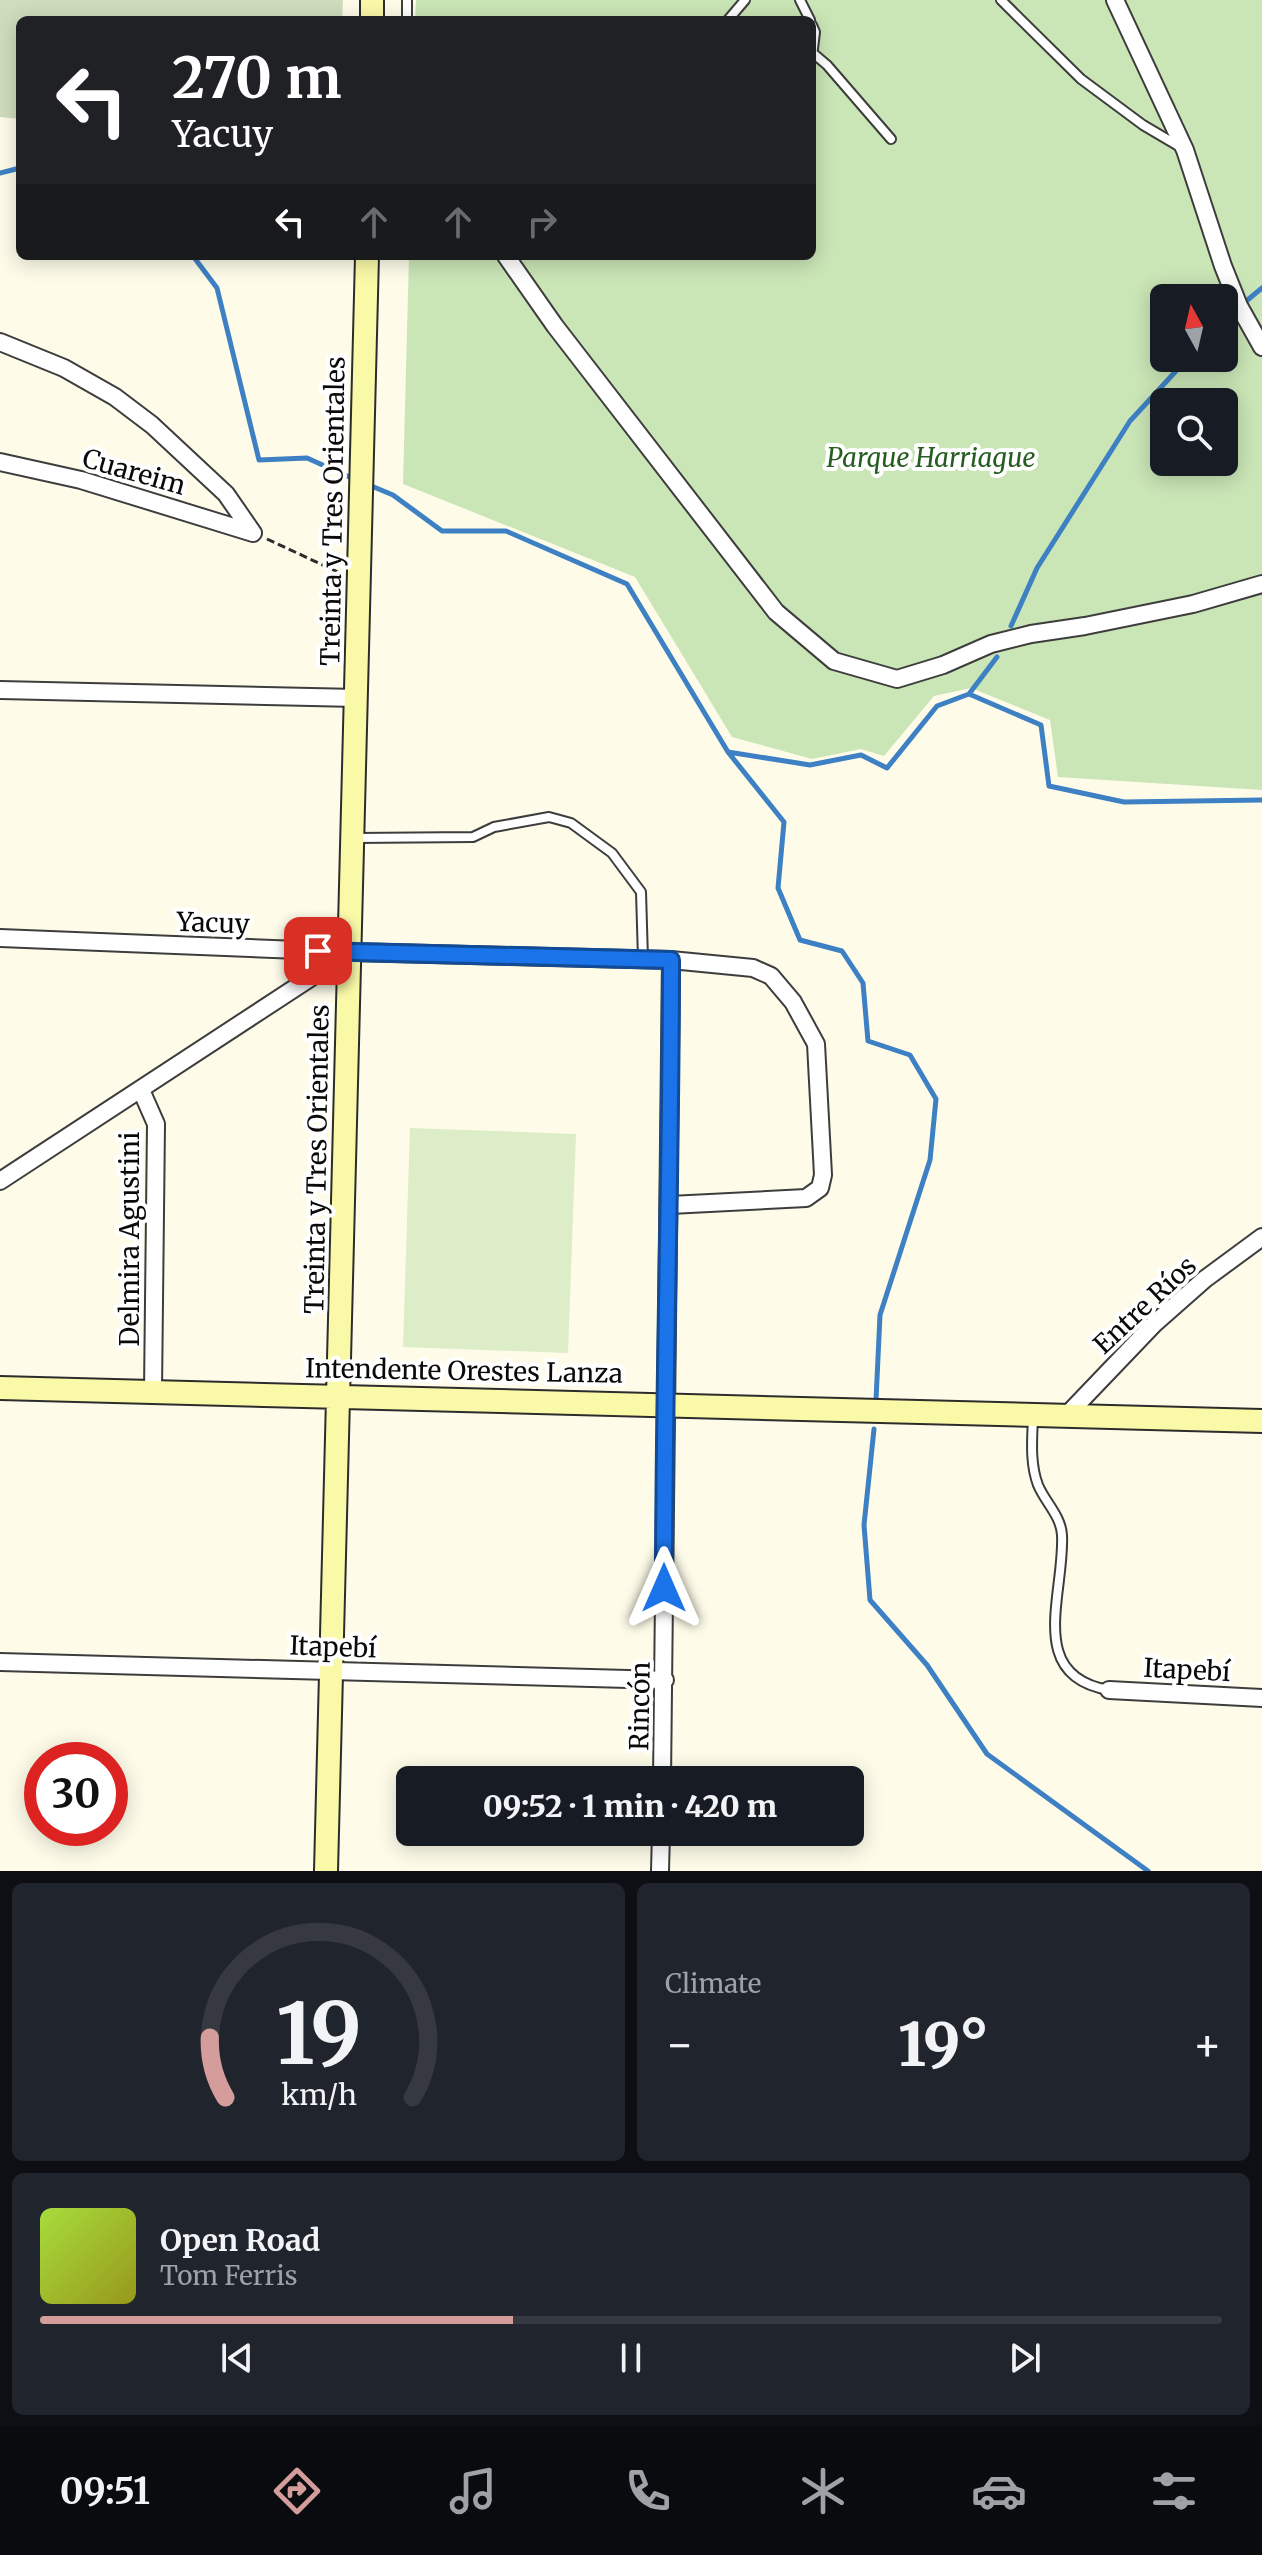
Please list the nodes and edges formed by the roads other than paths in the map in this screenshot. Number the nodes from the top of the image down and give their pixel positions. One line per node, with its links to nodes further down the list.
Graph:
1 (745, 0): 4 (lane)
2 (1001, 0): 7 (lane)
3 (1115, 0): 7 (street)
4 (731, 16)
5 (816, 58): 6 (lane)
6 (891, 139)
7 (1185, 150): 11 (street)
8 (367, 260): 15 (street, Treinta y Tres Orientales)
9 (509, 260): 13 (street)
10 (0, 342): 12 (street, Cuareim)
11 (1262, 347)
12 (0, 462)
13 (1262, 584)
14 (0, 690): 15 (street)
15 (357, 698): 16 (street, Treinta y Tres Orientales)
16 (353, 838): 18 (street, Treinta y Tres Orientales); 19 (lane)
17 (0, 938): 18 (street, Yacuy)
18 (350, 952): 19 (street, Yacuy); 21 (street); 27 (street, Treinta y Tres Orientales)
19 (643, 960): 20 (street, Yacuy)
20 (671, 960): 23 (street, Rincón); 23 (street, Yacuy)
21 (141, 1090): 22 (street); 26 (street, Delmira Agustini)
22 (0, 1181)
23 (670, 1205): 28 (street, Rincón)
24 (1262, 1237): 30 (street, Entre Ríos)
25 (0, 1388): 26 (street, Intendente Orestes Lanza)
26 (153, 1391): 27 (street, Intendente Orestes Lanza)
27 (339, 1396): 28 (street, Intendente Orestes Lanza); 33 (street, Treinta y Tres Orientales)
28 (664, 1403): 29 (street, Intendente Orestes Lanza); 34 (street, Rincón)
29 (1033, 1413): 30 (street, Intendente Orestes Lanza); 35 (lane)
30 (1067, 1415): 31 (street, Intendente Orestes Lanza)
31 (1262, 1421)
32 (0, 1662): 33 (street, Itapebí)
33 (332, 1671): 34 (street, Itapebí); 39 (street, Treinta y Tres Orientales)
34 (665, 1680): 37 (street, Rincón)
35 (1109, 1690): 36 (street, Itapebí)
36 (1262, 1698)
37 (662, 1766)
38 (661, 1846): 40 (street)
39 (326, 1871)
40 (660, 1871)

